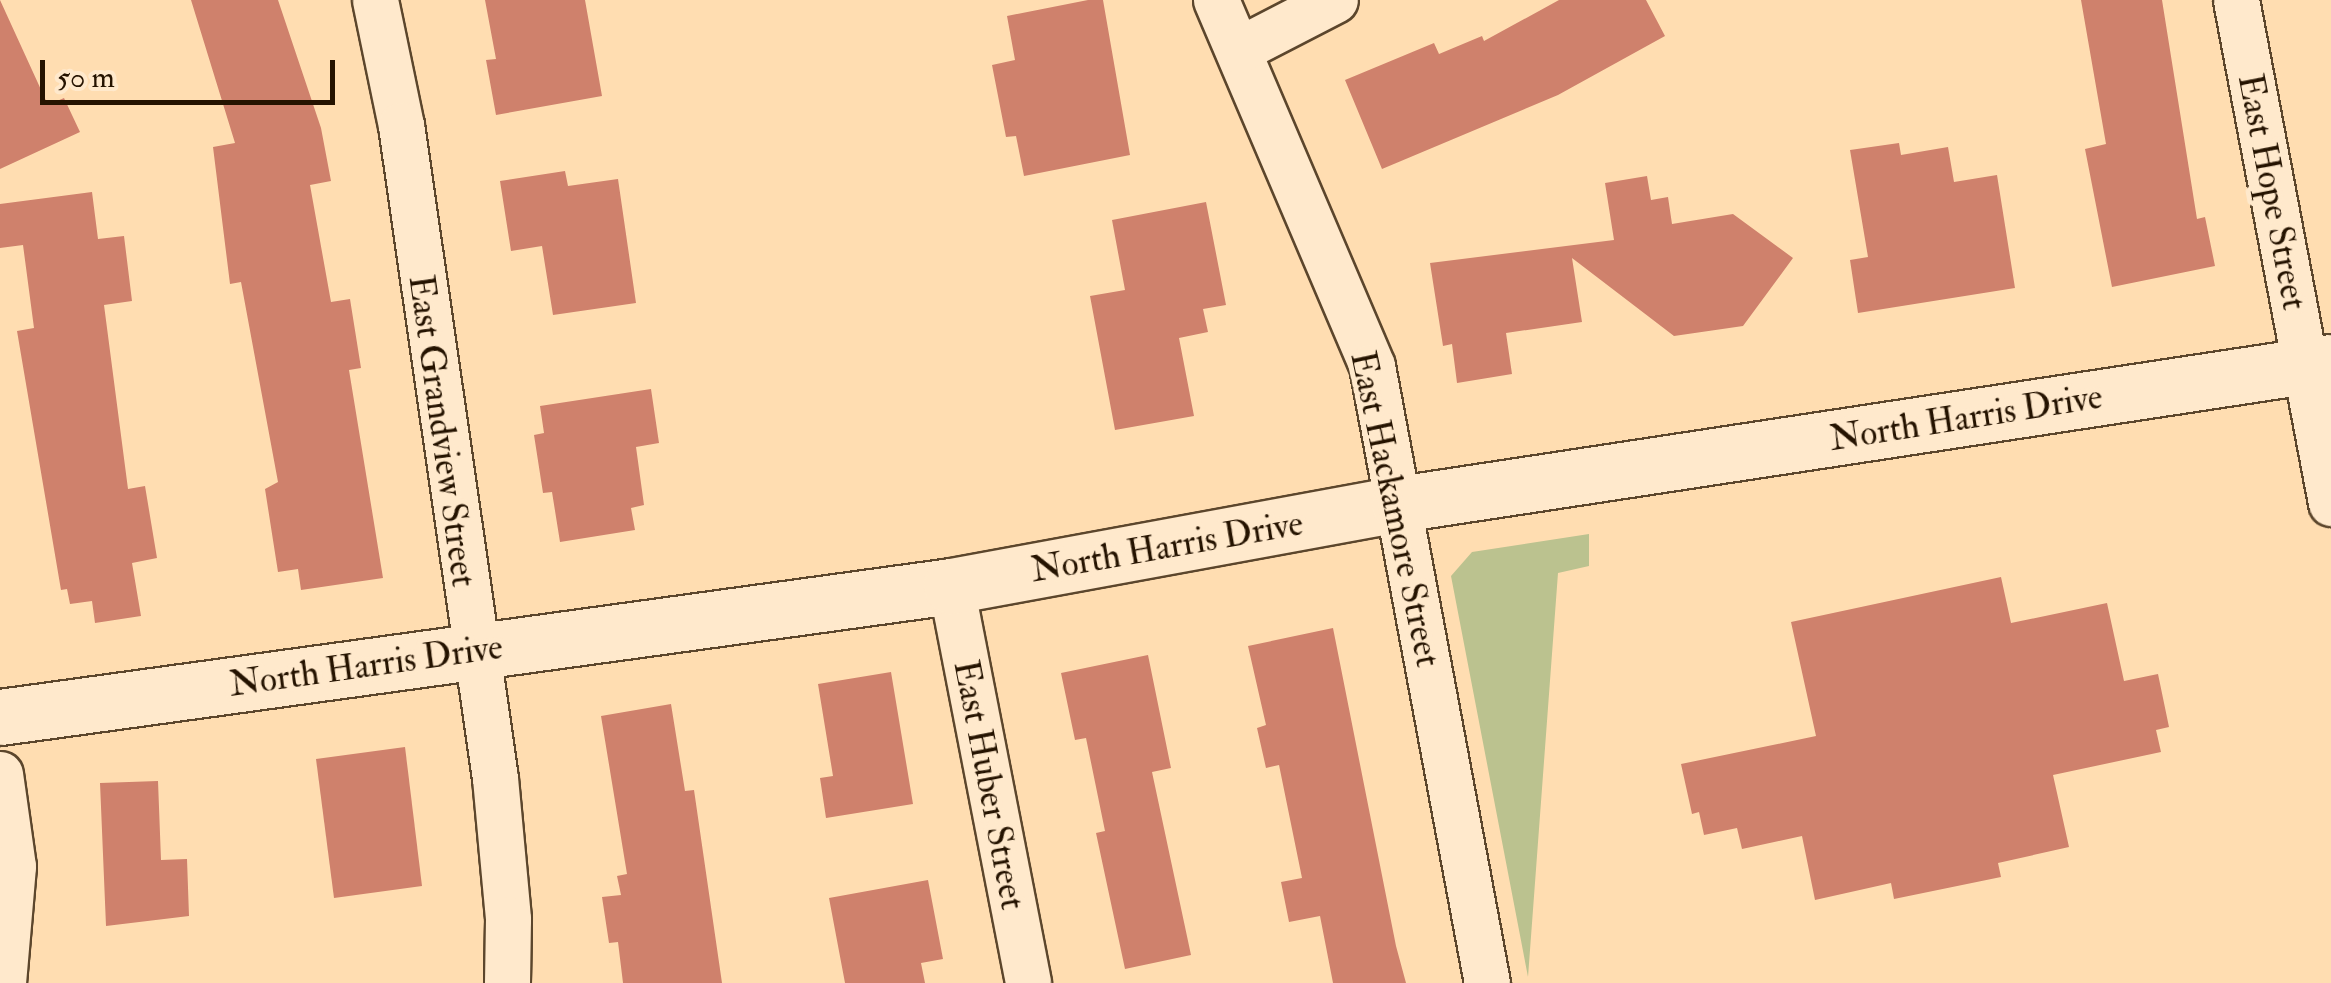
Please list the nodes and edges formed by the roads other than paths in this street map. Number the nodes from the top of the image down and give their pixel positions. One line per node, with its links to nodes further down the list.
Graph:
1 (375, 0): 10 (street, East Grandview Street)
2 (1216, 0): 5 (street, East Hackamore Street)
3 (1335, 0): 5 (street)
4 (2236, 0): 6 (street, East Hope Street)
5 (1238, 50): 8 (street, East Hackamore Street)
6 (2318, 364): 7 (street, East Hope Street); 8 (street, North Harris Drive)
7 (2331, 502)
8 (1399, 504): 9 (street, North Harris Drive); 16 (street, East Hackamore Street)
9 (951, 586): 10 (street, North Harris Drive); 15 (street, East Huber Street)
10 (472, 651): 11 (street, North Harris Drive); 14 (street, East Grandview Street)
11 (0, 717)
12 (0, 774): 13 (street)
13 (3, 983)
14 (507, 983)
15 (1028, 983)
16 (1487, 983)

